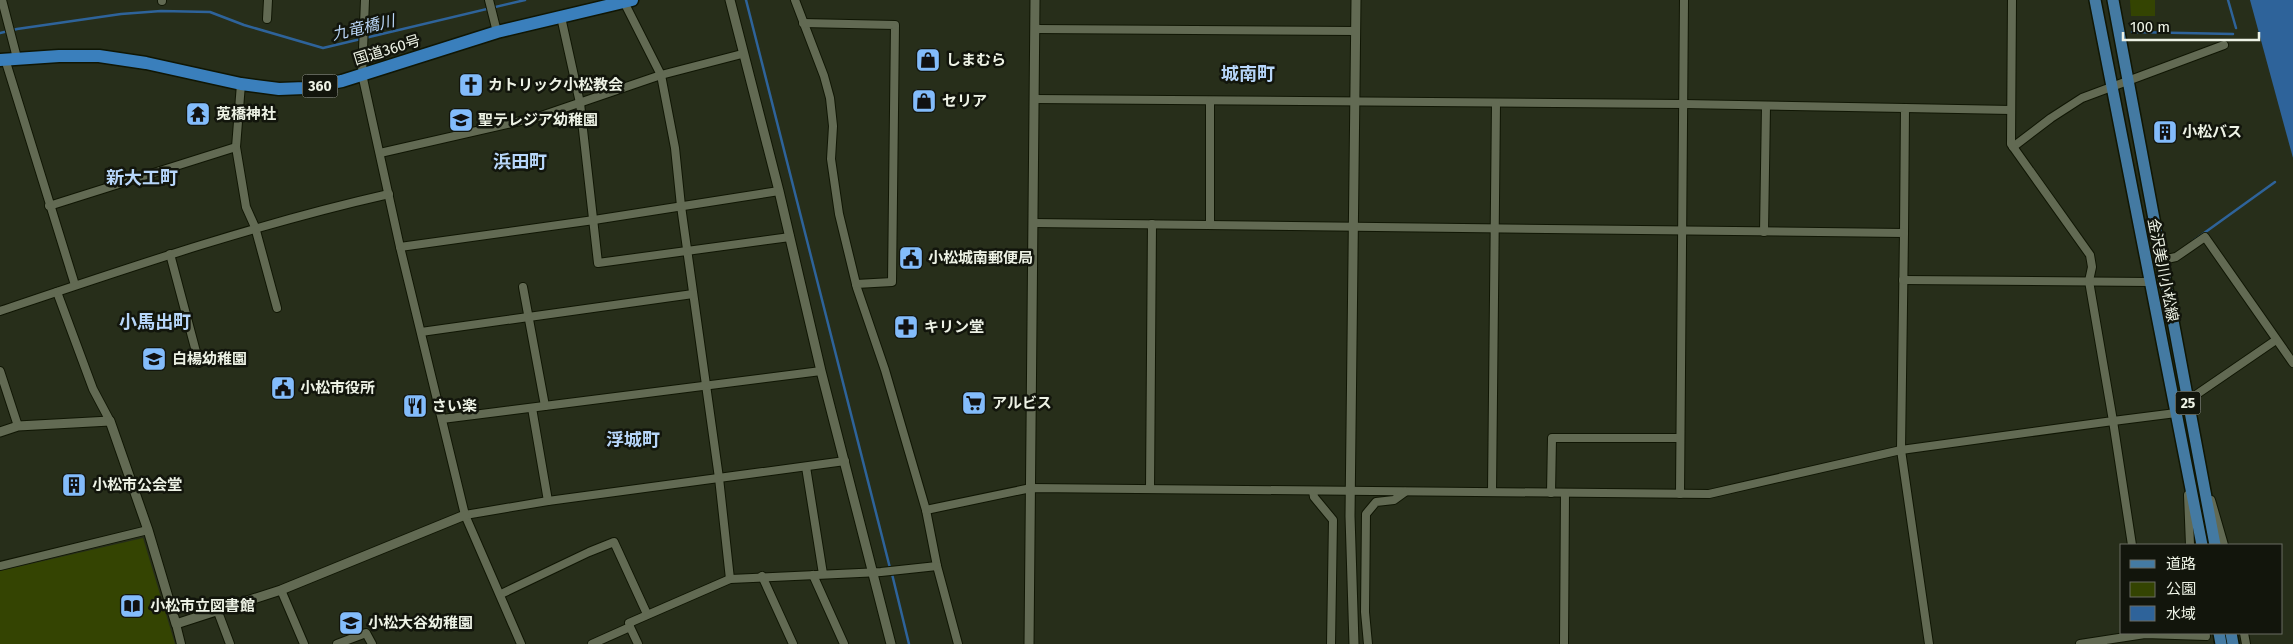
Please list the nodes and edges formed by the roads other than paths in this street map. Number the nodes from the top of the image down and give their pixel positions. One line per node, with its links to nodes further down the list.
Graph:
1 (2, 0): 22 (street)
2 (268, 0): 15 (street)
3 (365, 0): 23 (street)
4 (730, 0): 21 (street)
5 (795, 0): 16 (street)
6 (1035, 0): 17 (street)
7 (1356, 0): 18 (street)
8 (1684, 0): 33 (street)
9 (2012, 0): 36 (street)
10 (2095, 0): 27 (main road, 金沢美川小松線 / 25)
11 (2113, 0): 25 (main road, 金沢美川小松線 / 25)
12 (489, 1): 19 (street)
13 (628, 1): 14 (highway, 国道360号 / 360); 24 (street)
14 (562, 17): 19 (highway, 国道360号 / 360); 30 (street)
15 (267, 19)
16 (803, 23): 62 (street); 62 (street)
17 (1035, 29): 18 (street); 28 (street)
18 (1356, 31): 31 (street)
19 (497, 32): 23 (highway, 国道360号 / 360)
20 (2224, 45): 25 (street)
21 (742, 54): 24 (street); 40 (street)
22 (7, 59): 26 (highway, 国道360号 / 360); 42 (street)
23 (362, 74): 26 (highway, 国道360号 / 360); 39 (street)
24 (661, 75): 30 (street); 43 (street)
25 (2129, 82): 27 (street); 58 (main road, 金沢美川小松線 / 25)
26 (240, 84): 38 (street)
27 (2111, 86): 37 (street); 61 (main road, 金沢美川小松線 / 25)
28 (1034, 99): 29 (street); 45 (street)
29 (1210, 101): 31 (street); 47 (street)
30 (580, 102): 39 (street); 44 (street)
31 (1355, 102): 32 (street); 48 (street)
32 (1496, 103): 33 (street); 50 (street)
33 (1683, 104): 34 (street); 51 (street)
34 (1766, 106): 35 (street); 52 (street)
35 (1905, 108): 36 (street); 53 (street)
36 (2011, 110): 37 (street)
37 (2013, 147): 60 (street)
38 (236, 148): 42 (street); 49 (street)
39 (380, 153): 41 (street)
40 (779, 191): 43 (street); 54 (street)
41 (388, 194): 49 (street); 55 (street)
42 (49, 206): 63 (street)
43 (681, 206): 44 (street); 56 (street)
44 (593, 220): 55 (street); 56 (street)
45 (1033, 223): 46 (street); 93 (street)
46 (1152, 224): 47 (street); 94 (street)
47 (1210, 225): 48 (street)
48 (1354, 226): 50 (street); 96 (street)
49 (255, 227): 57 (street); 67 (street)
50 (1495, 228): 51 (street); 98 (street)
51 (1682, 231): 52 (street); 86 (street)
52 (1764, 232): 53 (street)
53 (1904, 233): 59 (street)
54 (790, 237): 56 (street); 75 (street)
55 (400, 247): 70 (street)
56 (687, 252): 66 (street)
57 (170, 254): 63 (street); 72 (street)
58 (2162, 260): 71 (street); 77 (main road, 金沢美川小松線 / 25)
59 (1903, 280): 60 (street); 87 (street)
60 (2089, 281): 61 (street); 83 (street)
61 (2149, 282): 80 (main road, 金沢美川小松線 / 25)
62 (856, 284): 103 (street)
63 (75, 285): 65 (street)
64 (523, 287): 69 (street)
65 (57, 292): 68 (street); 82 (street)
66 (693, 294): 69 (street); 76 (street)
67 (277, 308)
68 (0, 311)
69 (529, 317): 70 (street); 78 (street)
70 (421, 332): 81 (street)
71 (2276, 340): 73 (street); 77 (street)
72 (199, 363)
73 (2293, 364)
74 (0, 371): 84 (street)
75 (820, 371): 76 (street); 88 (street)
76 (705, 386): 78 (street); 92 (street)
77 (2187, 401): 90 (main road, 金沢美川小松線 / 25)
78 (545, 406): 79 (street)
79 (532, 408): 81 (street); 102 (street)
80 (2176, 413): 83 (street); 91 (main road, 金沢美川小松線 / 25)
81 (442, 419): 104 (street)
82 (110, 421): 84 (street); 105 (street)
83 (2114, 421): 87 (street); 106 (street)
84 (18, 426): 85 (street)
85 (0, 432)
86 (1680, 438): 99 (street); 101 (street)
87 (1901, 450): 101 (street); 143 (street)
88 (845, 461): 89 (street); 113 (street)
89 (806, 466): 92 (street); 114 (street)
90 (2201, 467): 109 (main road, 金沢美川小松線 / 25); 110 (street)
91 (2187, 469): 107 (street); 108 (main road, 金沢美川小松線 / 25)
92 (719, 478): 102 (street); 117 (street)
93 (1031, 488): 94 (street); 103 (street); 138 (street)
94 (1150, 489): 95 (street)
95 (1313, 491): 96 (street); 139 (street)
96 (1352, 491): 97 (street); 140 (street)
97 (1406, 492): 98 (street); 141 (street)
98 (1492, 492): 99 (street)
99 (1551, 493): 100 (street)
100 (1565, 493): 101 (street); 142 (street)
101 (1680, 494)
102 (548, 501): 104 (street)
103 (926, 510): 112 (street)
104 (465, 515): 118 (street); 119 (street)
105 (148, 530): 111 (street); 122 (street)
106 (2132, 544)
107 (2190, 544)
108 (2202, 544)
109 (2215, 544)
110 (2224, 544)
111 (0, 566)
112 (937, 566): 113 (street); 137 (street)
113 (877, 572): 114 (street); 136 (street)
114 (822, 574): 115 (street)
115 (813, 575): 116 (street); 135 (street)
116 (762, 576): 117 (street); 134 (street)
117 (730, 579): 121 (street)
118 (281, 590): 120 (street); 128 (street)
119 (501, 594): 121 (street); 131 (street)
120 (218, 612): 122 (street); 127 (street)
121 (646, 614): 123 (street)
122 (176, 624): 126 (street)
123 (630, 627): 132 (street); 133 (street)
124 (2145, 634): 125 (street); 144 (street)
125 (2206, 637)
126 (181, 644)
127 (230, 644)
128 (304, 644)
129 (337, 644): 130 (street)
130 (372, 644)
131 (521, 644)
132 (592, 644)
133 (638, 644)
134 (793, 644)
135 (844, 644)
136 (891, 644)
137 (958, 644)
138 (1029, 644)
139 (1331, 644)
140 (1354, 644)
141 (1368, 644)
142 (1564, 644)
143 (1929, 644)
144 (2080, 644)

